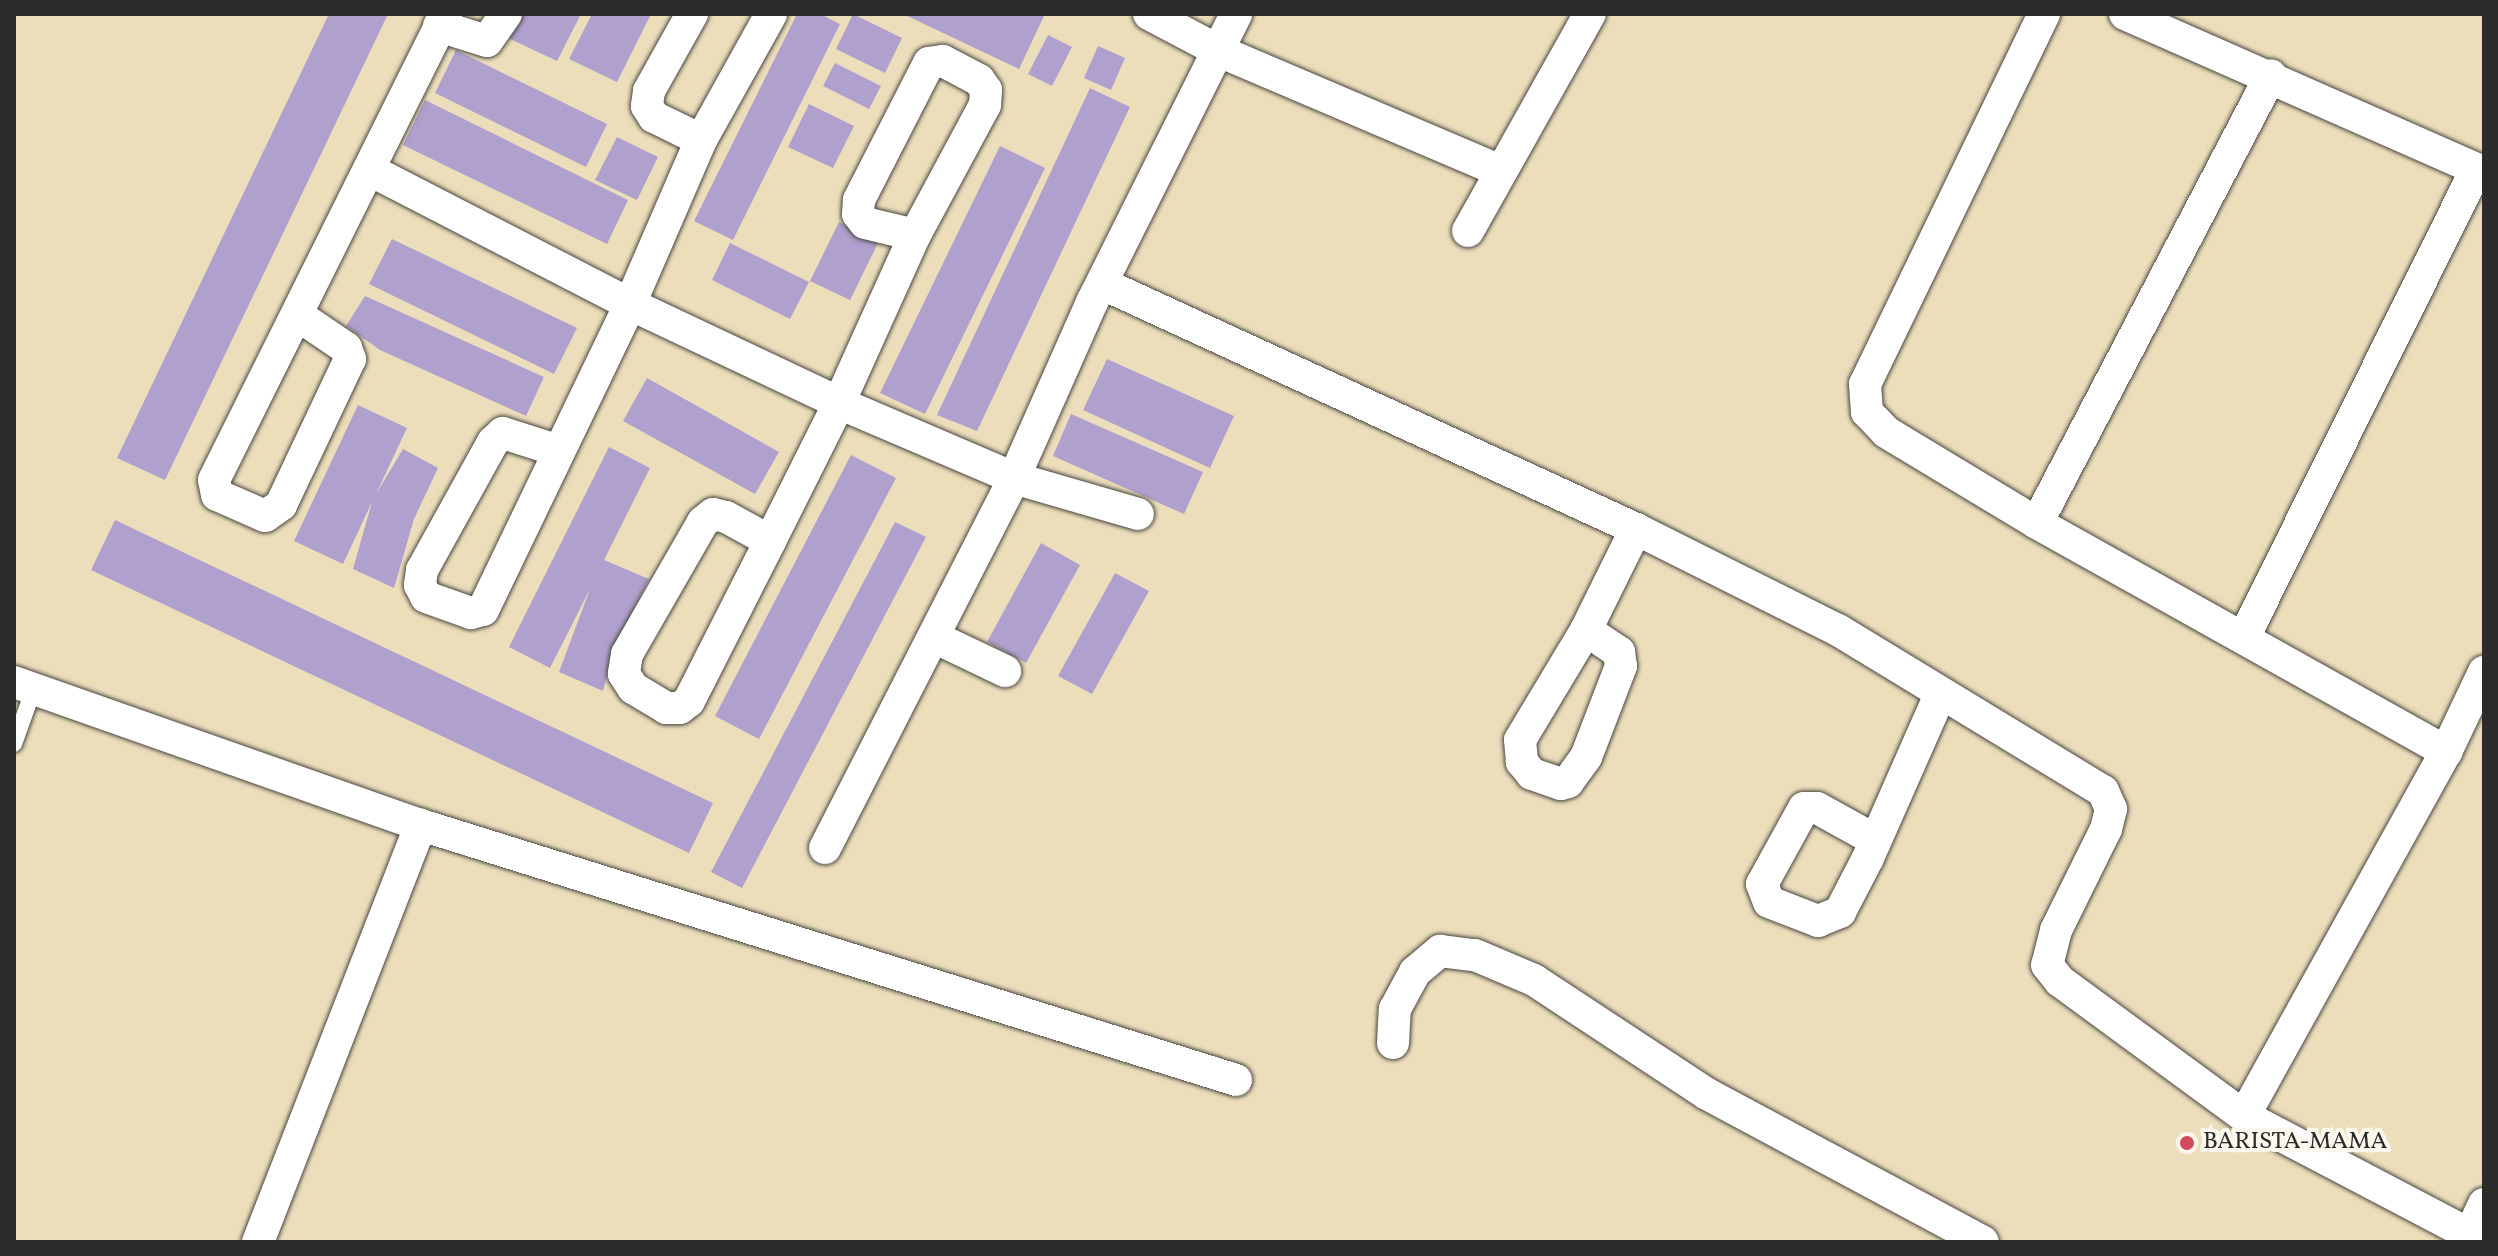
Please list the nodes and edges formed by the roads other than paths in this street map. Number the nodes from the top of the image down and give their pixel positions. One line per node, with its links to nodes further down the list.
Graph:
1 (506, 14): 9 (street)
2 (692, 14): 12 (street)
3 (771, 14): 12 (street)
4 (1149, 14): 10 (street)
5 (1236, 14): 10 (street)
6 (1590, 14): 14 (street)
7 (2044, 14): 25 (street)
8 (2125, 14): 11 (street)
9 (442, 20): 13 (street)
10 (1219, 51): 14 (street); 18 (street)
11 (2271, 75): 15 (street); 25 (street)
12 (701, 140): 19 (street)
13 (370, 170): 19 (street); 20 (street)
14 (1501, 171): 16 (street)
15 (2480, 171): 29 (street)
16 (1468, 231)
17 (915, 235): 17 (street); 21 (street)
18 (1103, 284): 23 (street); 26 (street)
19 (630, 304): 21 (street); 22 (street)
20 (299, 316): 20 (street)
21 (839, 403): 23 (street); 27 (street)
22 (556, 450): 22 (street)
23 (1014, 478): 24 (street); 30 (street)
24 (1138, 514)
25 (2037, 523): 29 (street)
26 (1636, 529): 28 (street); 34 (street)
27 (770, 541): 27 (street)
28 (1586, 630)
29 (2245, 635): 36 (street)
30 (934, 637): 31 (street); 39 (street)
31 (1005, 671)
32 (2484, 672): 36 (street)
33 (24, 685): 35 (lane); 37 (street)
34 (1940, 695): 38 (street); 42 (street)
35 (14, 744)
36 (2446, 752): 42 (street)
37 (421, 825): 41 (street); 45 (street)
38 (1875, 840)
39 (825, 848)
40 (1393, 1043): 46 (street)
41 (1236, 1080)
42 (2244, 1116): 44 (street)
43 (2484, 1204): 44 (street)
44 (2477, 1238)
45 (258, 1242)
46 (1983, 1242)

